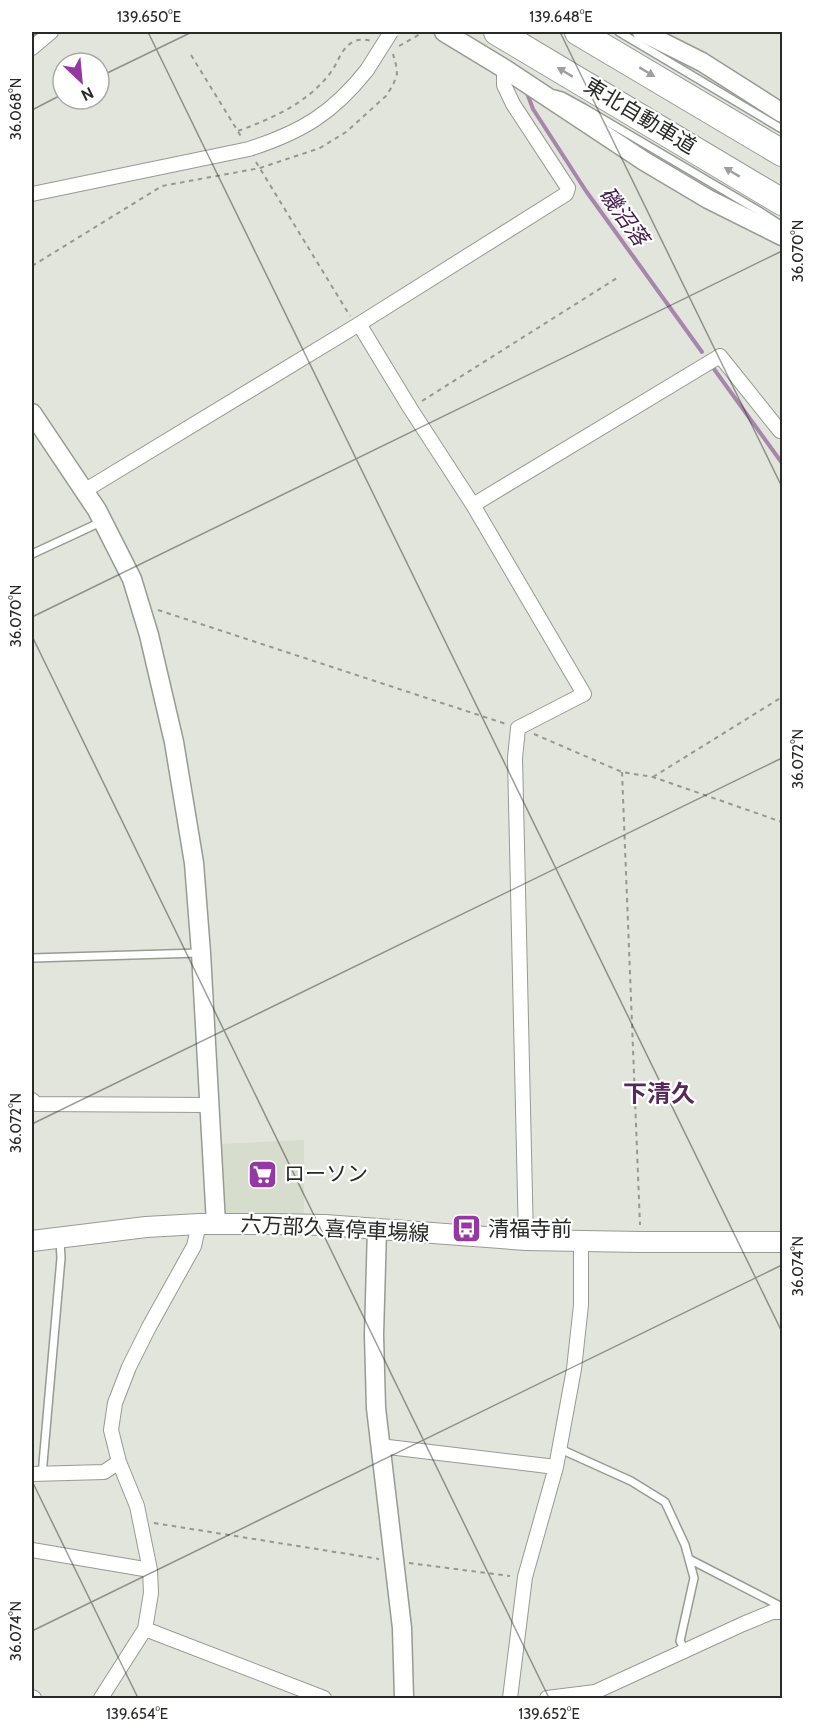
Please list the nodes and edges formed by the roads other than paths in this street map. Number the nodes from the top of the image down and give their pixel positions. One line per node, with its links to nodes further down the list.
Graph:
1 (51, 32): 8 (street)
2 (391, 32): 14 (street, bridge)
3 (444, 32): 9 (street)
4 (497, 32): 15 (highway, 東北自動車道, one-way to 4)
5 (578, 32): 13 (highway, 東北自動車道, one-way to 13)
6 (619, 32): 12 (lane)
7 (642, 32): 11 (street)
8 (32, 48)
9 (506, 69): 10 (street); 18 (street)
10 (538, 90): 16 (lane); 17 (street)
11 (783, 113)
12 (783, 129)
13 (783, 153)
14 (32, 194)
15 (783, 202)
16 (783, 226)
17 (783, 236)
18 (358, 325): 21 (street); 22 (street)
19 (32, 413): 21 (street)
20 (783, 429): 22 (street)
21 (84, 491): 23 (street)
22 (473, 505): 32 (street)
23 (103, 521): 24 (lane); 25 (street)
24 (32, 554)
25 (201, 953): 26 (lane); 28 (street)
26 (32, 958)
27 (32, 1100): 28 (street)
28 (209, 1106): 29 (street)
29 (207, 1224): 30 (main road, 六万部久喜停車場線); 31 (main road, 六万部久喜停車場線); 38 (street)
30 (377, 1229): 32 (main road, 六万部久喜停車場線); 36 (street)
31 (59, 1237): 33 (main road, 六万部久喜停車場線); 40 (lane)
32 (526, 1240): 34 (main road, 六万部久喜停車場線)
33 (32, 1241)
34 (581, 1242): 35 (main road, 六万部久喜停車場線); 37 (street)
35 (783, 1242)
36 (380, 1446): 39 (street); 50 (street)
37 (558, 1448): 39 (street); 42 (lane)
38 (119, 1462): 40 (street); 43 (street)
39 (556, 1467): 51 (street)
40 (37, 1474)
41 (32, 1550): 43 (street)
42 (689, 1559): 44 (lane); 47 (lane)
43 (150, 1570): 46 (street)
44 (783, 1607)
45 (783, 1612): 47 (street)
46 (145, 1629): 48 (street); 49 (street)
47 (685, 1650): 52 (street)
48 (101, 1698)
49 (324, 1698)
50 (404, 1698)
51 (510, 1698)
52 (548, 1698)

